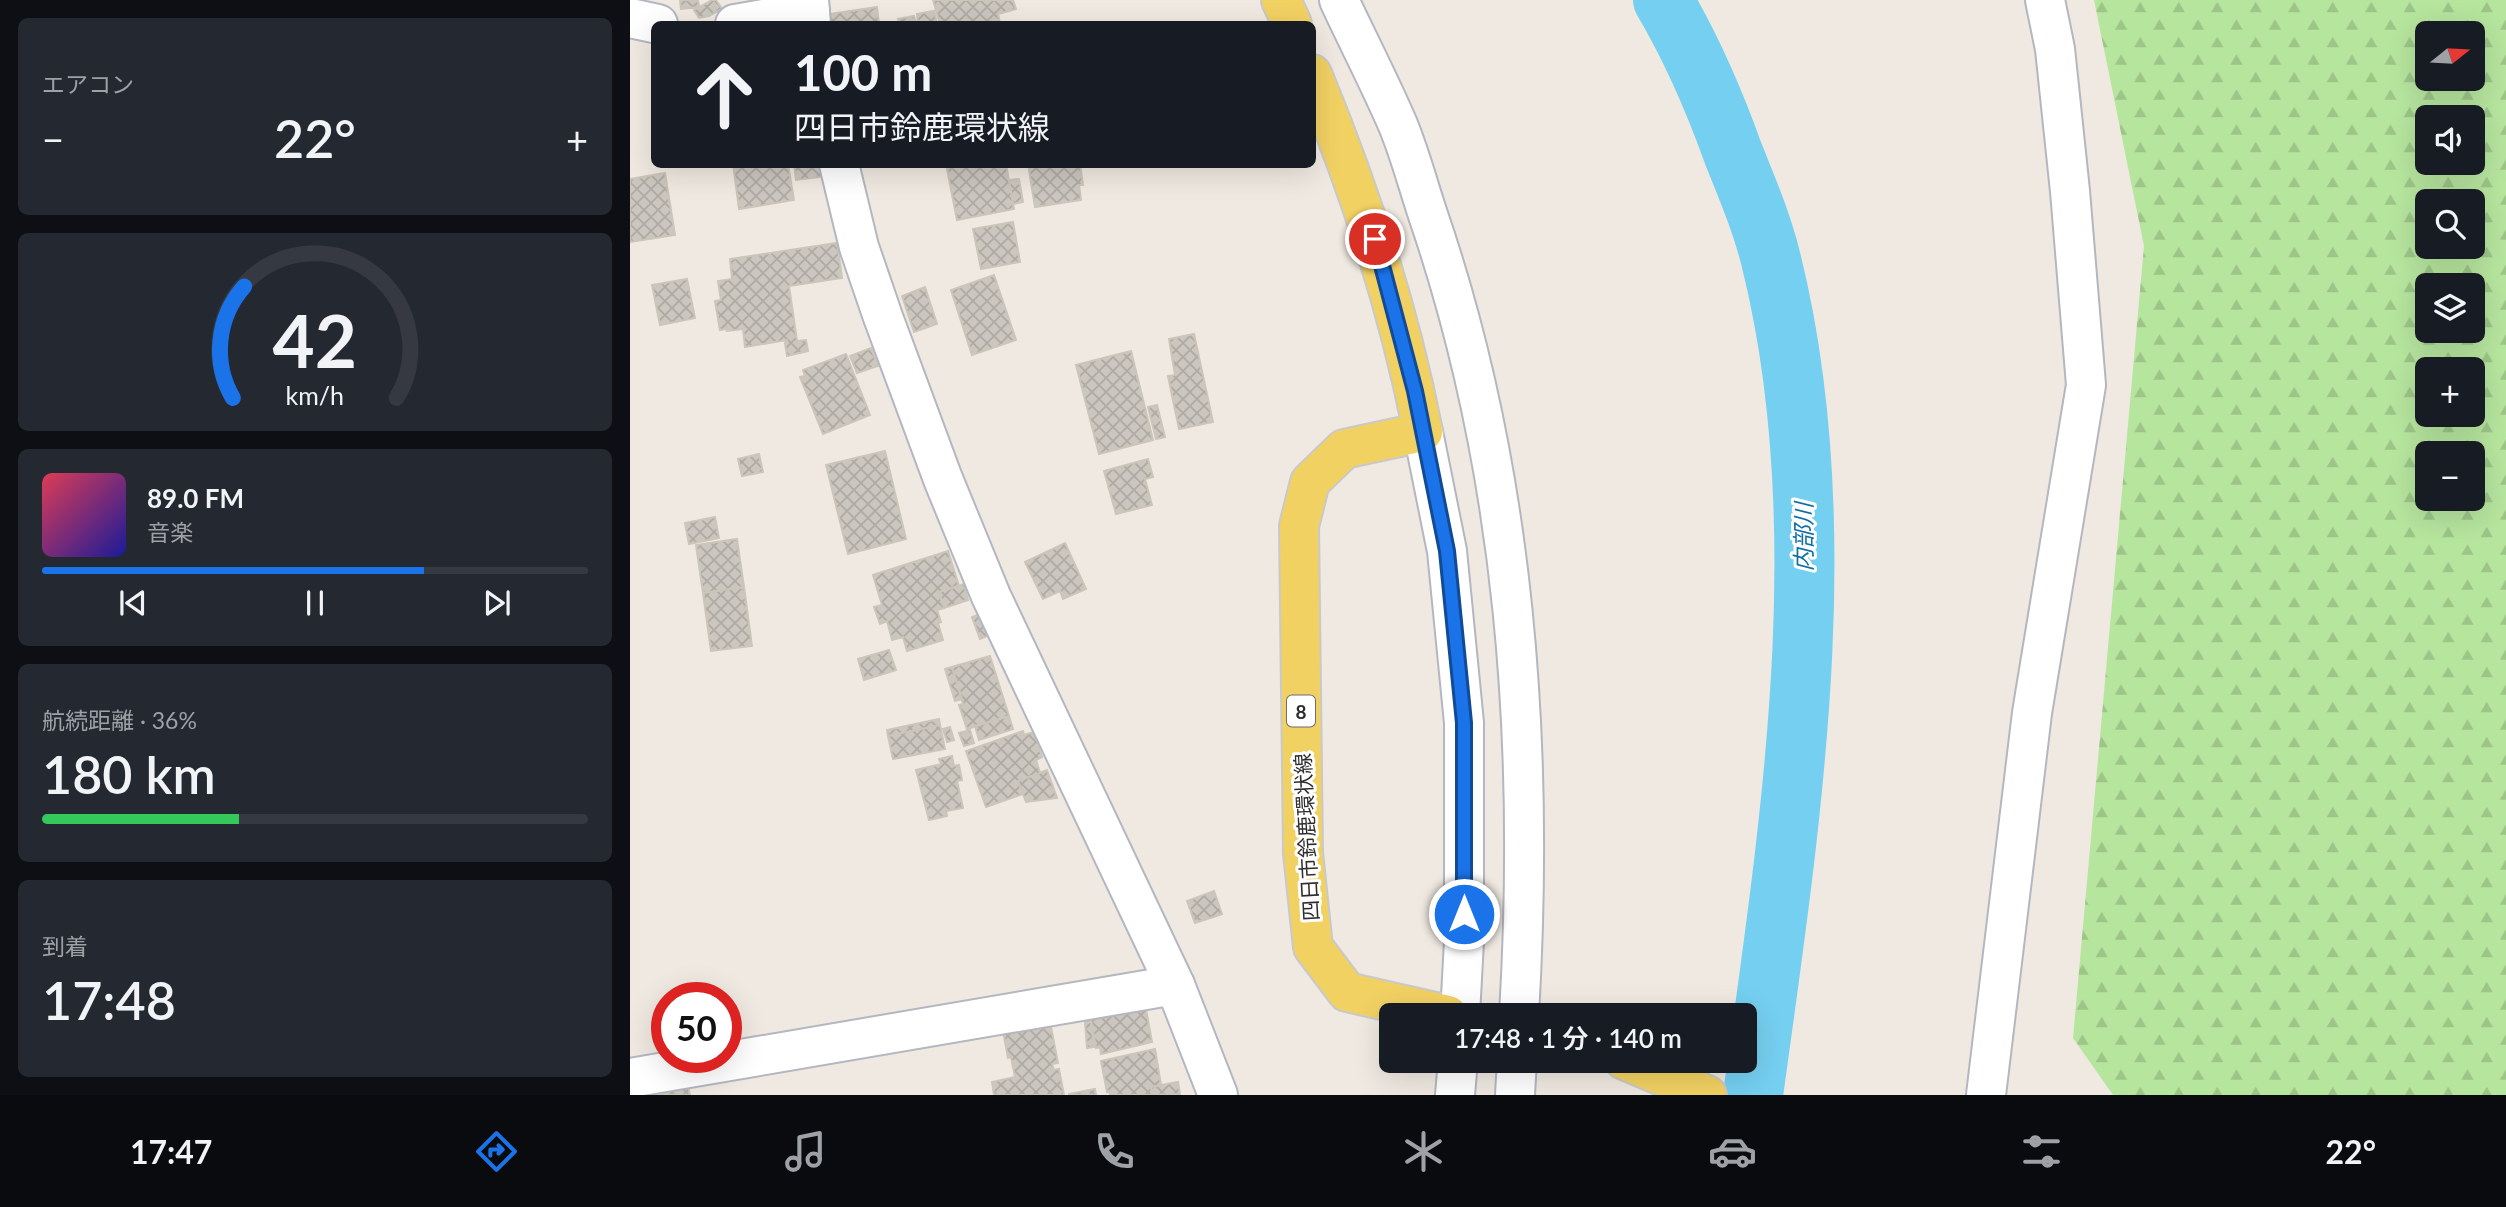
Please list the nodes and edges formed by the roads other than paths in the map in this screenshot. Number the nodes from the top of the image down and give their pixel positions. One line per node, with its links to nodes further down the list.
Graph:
1 (1280, 0): 7 (main road)
2 (1339, 0): 15 (street)
3 (2045, 0): 24 (street)
4 (810, 12): 6 (street)
5 (630, 18): 8 (street)
6 (754, 21)
7 (1290, 21)
8 (651, 22)
9 (1316, 84): 11 (main road)
10 (840, 168): 12 (street)
11 (1423, 432): 13 (main road, 四日市鈴鹿環状線 / 8); 14 (street)
12 (1175, 985): 19 (street); 20 (street)
13 (1396, 1003)
14 (1461, 1003)
15 (1521, 1003)
16 (1457, 1073): 21 (street)
17 (1516, 1073): 22 (street)
18 (1655, 1073): 23 (main road)
19 (630, 1078)
20 (1218, 1095)
21 (1455, 1095)
22 (1515, 1095)
23 (1707, 1095)
24 (1986, 1095)

